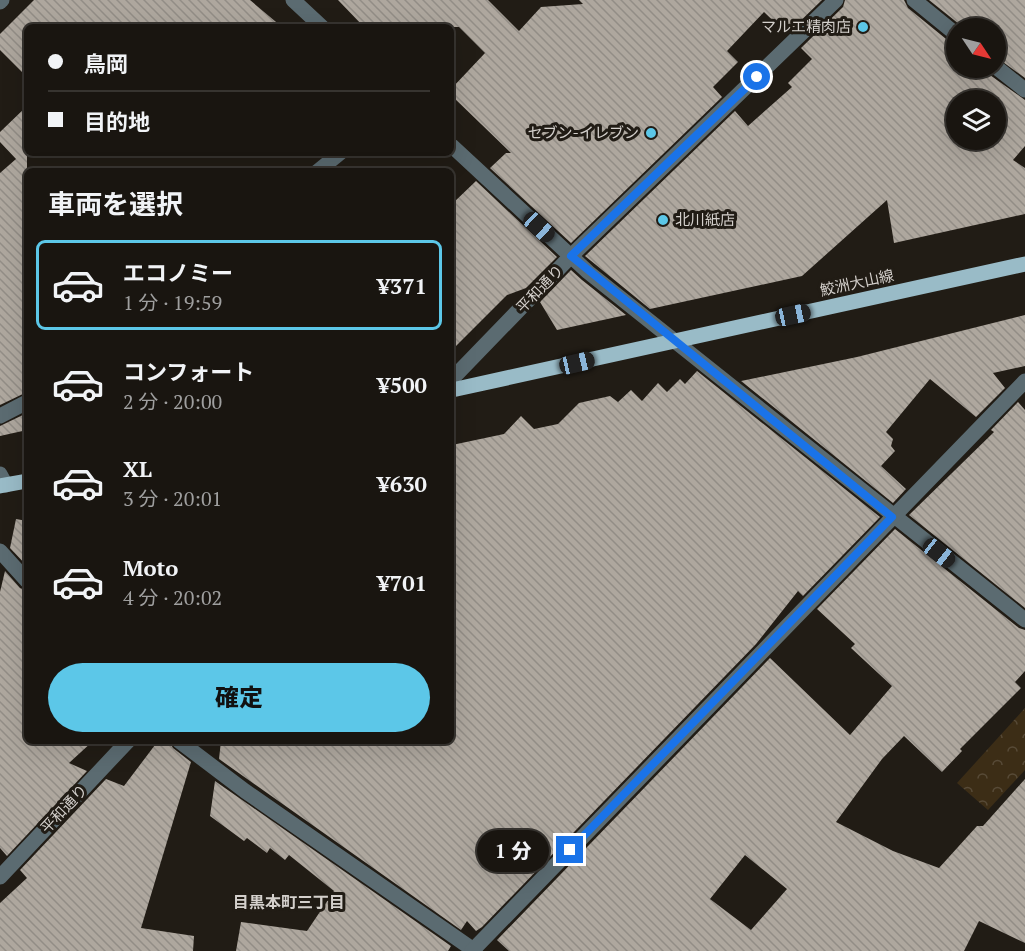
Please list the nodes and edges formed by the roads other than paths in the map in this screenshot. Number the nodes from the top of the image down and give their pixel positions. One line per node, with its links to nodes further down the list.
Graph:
1 (293, 0): 4 (street)
2 (836, 0): 11 (street, 平和通り)
3 (914, 0): 5 (street)
4 (319, 24)
5 (946, 26)
6 (1006, 75): 7 (street)
7 (1025, 90)
8 (454, 148): 11 (street)
9 (336, 156): 10 (street)
10 (322, 168)
11 (571, 256): 13 (street); 14 (street, 平和通り)
12 (1025, 264): 13 (main road, 鮫洲大山線)
13 (677, 341): 16 (main road, 鮫洲大山線); 21 (street)
14 (454, 377)
15 (1025, 381): 21 (street)
16 (454, 390)
17 (24, 404): 18 (street)
18 (0, 416)
19 (24, 481): 20 (main road)
20 (2, 482)
21 (892, 517): 24 (street); 28 (street)
22 (0, 551): 23 (street)
23 (24, 578)
24 (1025, 620)
25 (125, 744): 27 (street, 平和通り)
26 (183, 744): 28 (street)
27 (0, 877)
28 (473, 951)

